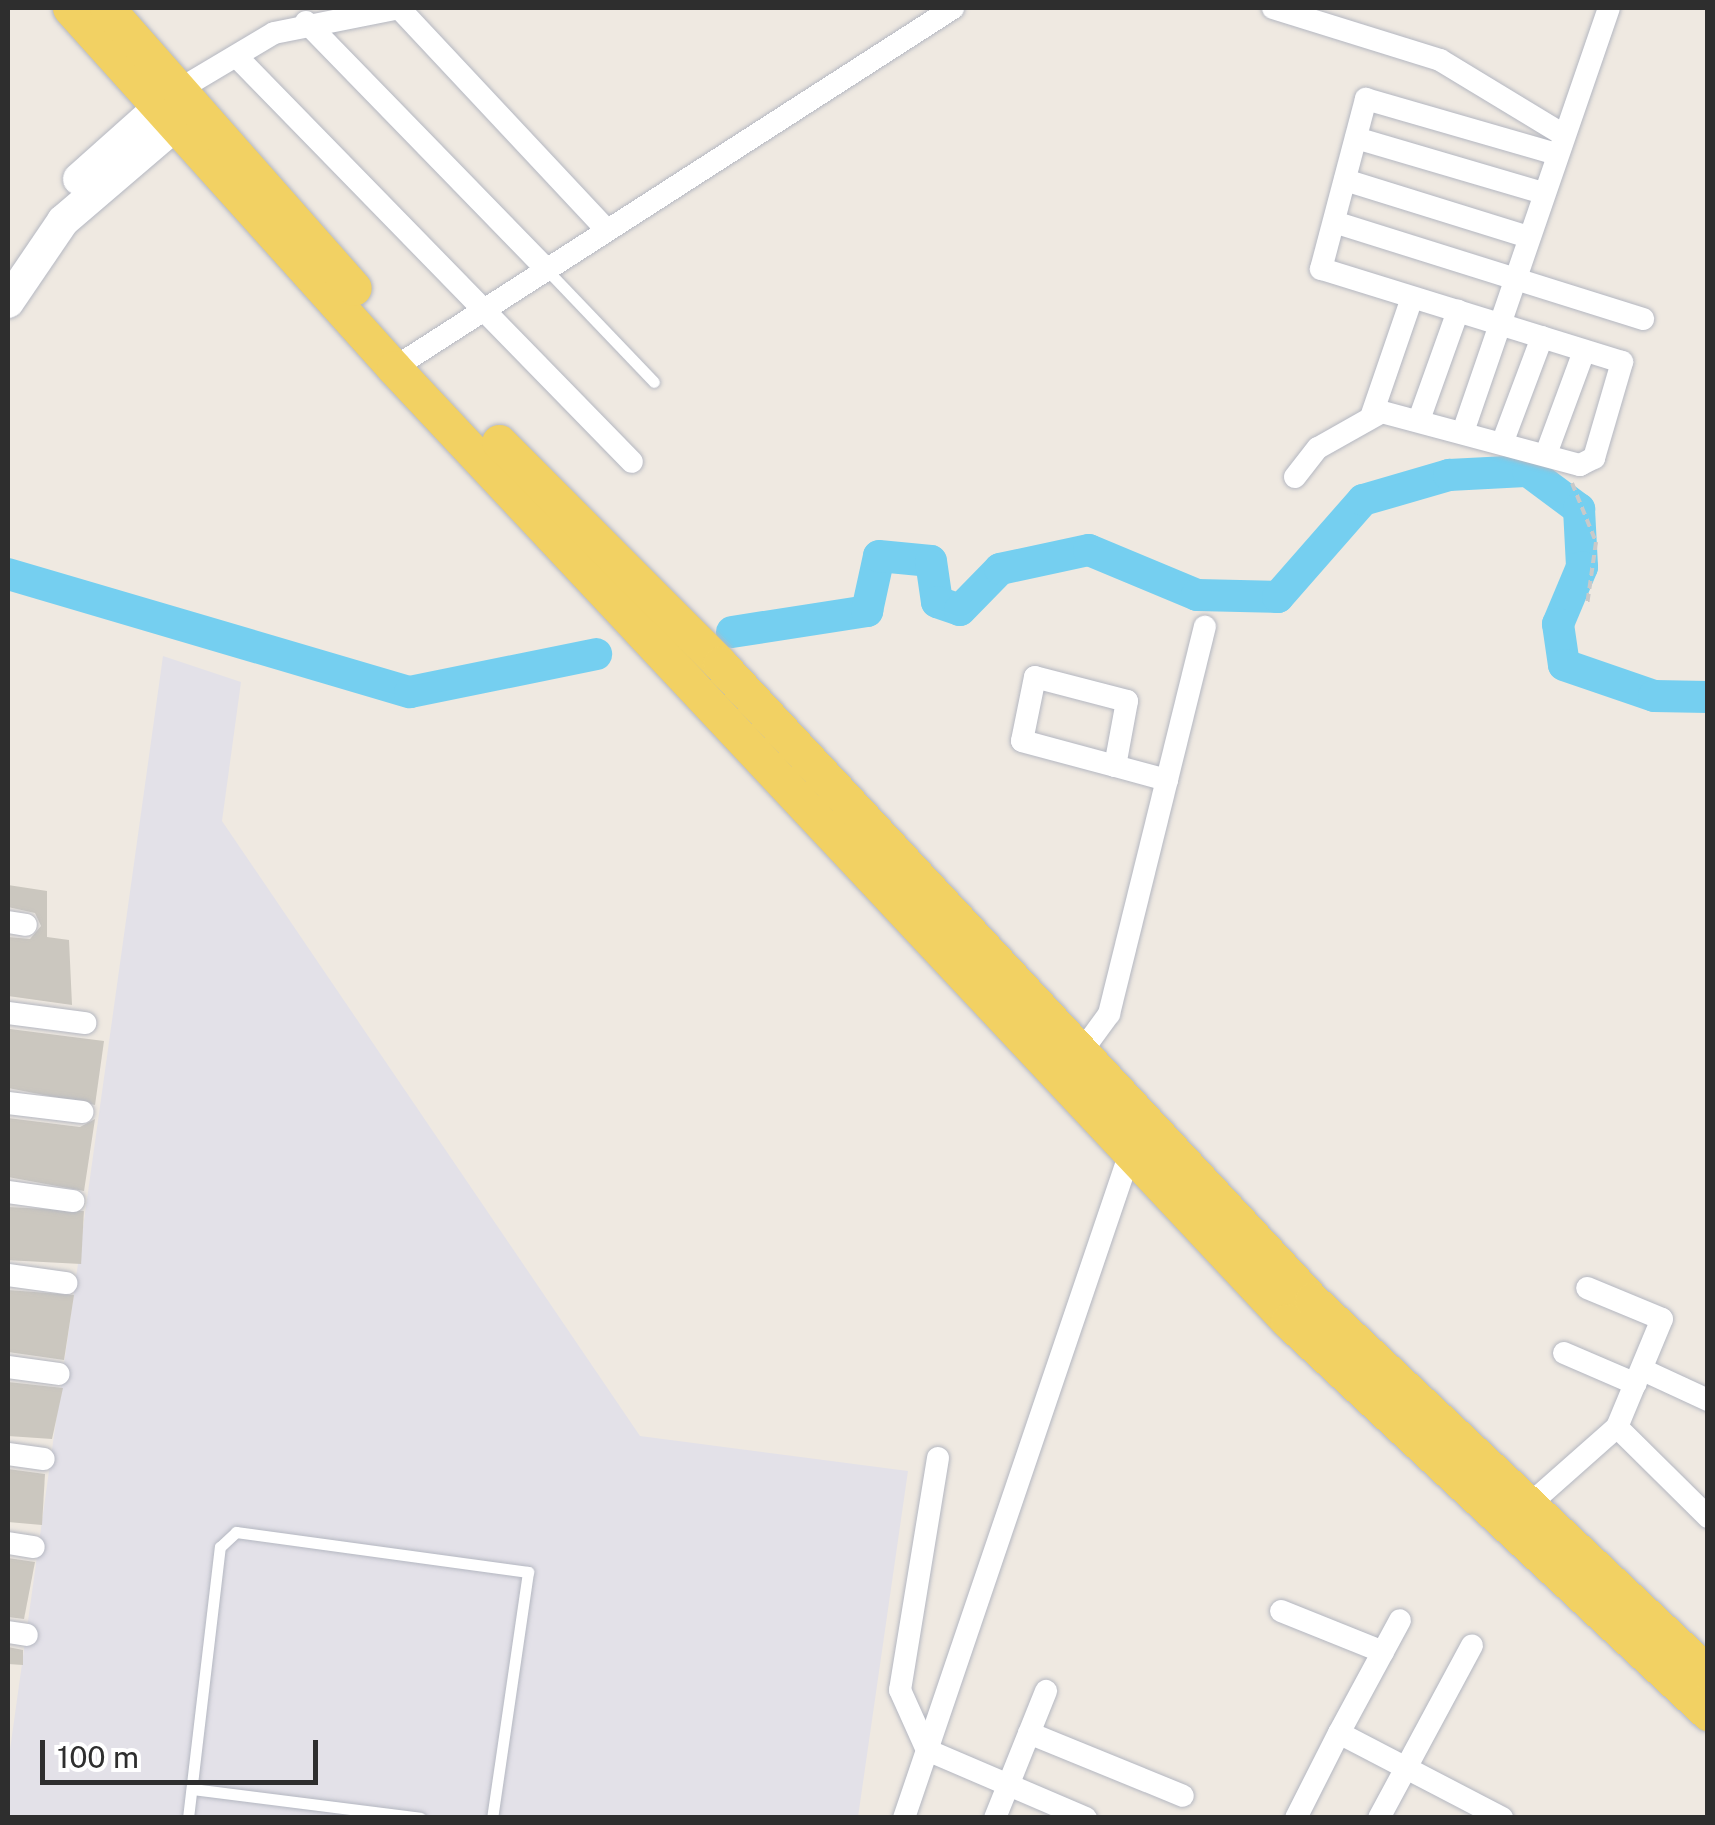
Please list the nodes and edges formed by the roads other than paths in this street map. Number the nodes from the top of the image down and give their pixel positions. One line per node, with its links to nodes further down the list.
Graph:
1 (70, 8): 9 (main road)
2 (107, 8): 9 (main road)
3 (399, 8): 7 (street); 15 (street)
4 (953, 8): 15 (street)
5 (1273, 8): 11 (street)
6 (1609, 8): 11 (street)
7 (306, 22): 8 (street); 18 (street)
8 (238, 58): 9 (street); 22 (street)
9 (184, 101): 17 (main road); 21 (main road); 28 (main road)
10 (1356, 138): 11 (street); 12 (street); 13 (street)
11 (1559, 144): 13 (street)
12 (1345, 180): 14 (street); 16 (street)
13 (1543, 194): 16 (street)
14 (1334, 222): 19 (street); 20 (street)
15 (606, 228): 18 (street)
16 (1528, 238): 19 (street)
17 (8, 262)
18 (542, 265): 22 (street); 29 (lane)
19 (1514, 277): 24 (street); 25 (street)
20 (1412, 298): 23 (street); 30 (street)
21 (8, 302)
22 (482, 303): 28 (street); 35 (street)
23 (1458, 311): 25 (street); 31 (street)
24 (1644, 318)
25 (1499, 324): 26 (street); 32 (street)
26 (1542, 337): 27 (street); 33 (street)
27 (1584, 351): 34 (street); 34 (street)
28 (402, 361): 42 (main road); 45 (main road)
29 (654, 382)
30 (1372, 414): 31 (street); 36 (street)
31 (1420, 418): 32 (street)
32 (1464, 429): 33 (street)
33 (1503, 441): 34 (street)
34 (1546, 454)
35 (632, 462)
36 (1294, 477)
37 (1205, 627): 39 (street)
38 (1114, 766): 38 (street); 39 (street)
39 (1167, 780): 42 (street)
40 (8, 1014): 41 (street)
41 (85, 1023)
42 (1082, 1050): 45 (main road)
43 (8, 1103): 44 (street)
44 (82, 1112)
45 (1139, 1133): 60 (main road); 70 (main road); 73 (street)
46 (8, 1192): 47 (street)
47 (73, 1201)
48 (8, 1276): 49 (street)
49 (66, 1283)
50 (1587, 1288): 54 (street)
51 (1564, 1352): 54 (street)
52 (8, 1367): 53 (street)
53 (59, 1374)
54 (1640, 1377): 55 (street); 56 (street)
55 (1708, 1400)
56 (1618, 1427): 60 (street); 61 (street)
57 (8, 1454): 59 (street)
58 (938, 1458): 73 (street)
59 (44, 1459)
60 (1530, 1504): 68 (main road)
61 (1708, 1516)
62 (8, 1543): 63 (street)
63 (34, 1546)
64 (1281, 1611): 67 (street)
65 (1400, 1620): 67 (street)
66 (1472, 1644): 74 (street)
67 (1383, 1652): 72 (street)
68 (1708, 1673)
69 (1046, 1691): 71 (street)
70 (1708, 1713)
71 (1029, 1733): 75 (street); 77 (street)
72 (1339, 1733): 74 (street); 85 (street)
73 (927, 1750): 75 (street); 82 (street)
74 (1405, 1767): 78 (street); 86 (street)
75 (1007, 1786): 83 (street); 84 (street)
76 (192, 1789): 79 (lane); 80 (lane); 81 (lane)
77 (1183, 1796)
78 (1465, 1809): 87 (street)
79 (188, 1818)
80 (420, 1818)
81 (492, 1818)
82 (904, 1818)
83 (994, 1818)
84 (1086, 1818)
85 (1296, 1818)
86 (1379, 1818)
87 (1502, 1818)

